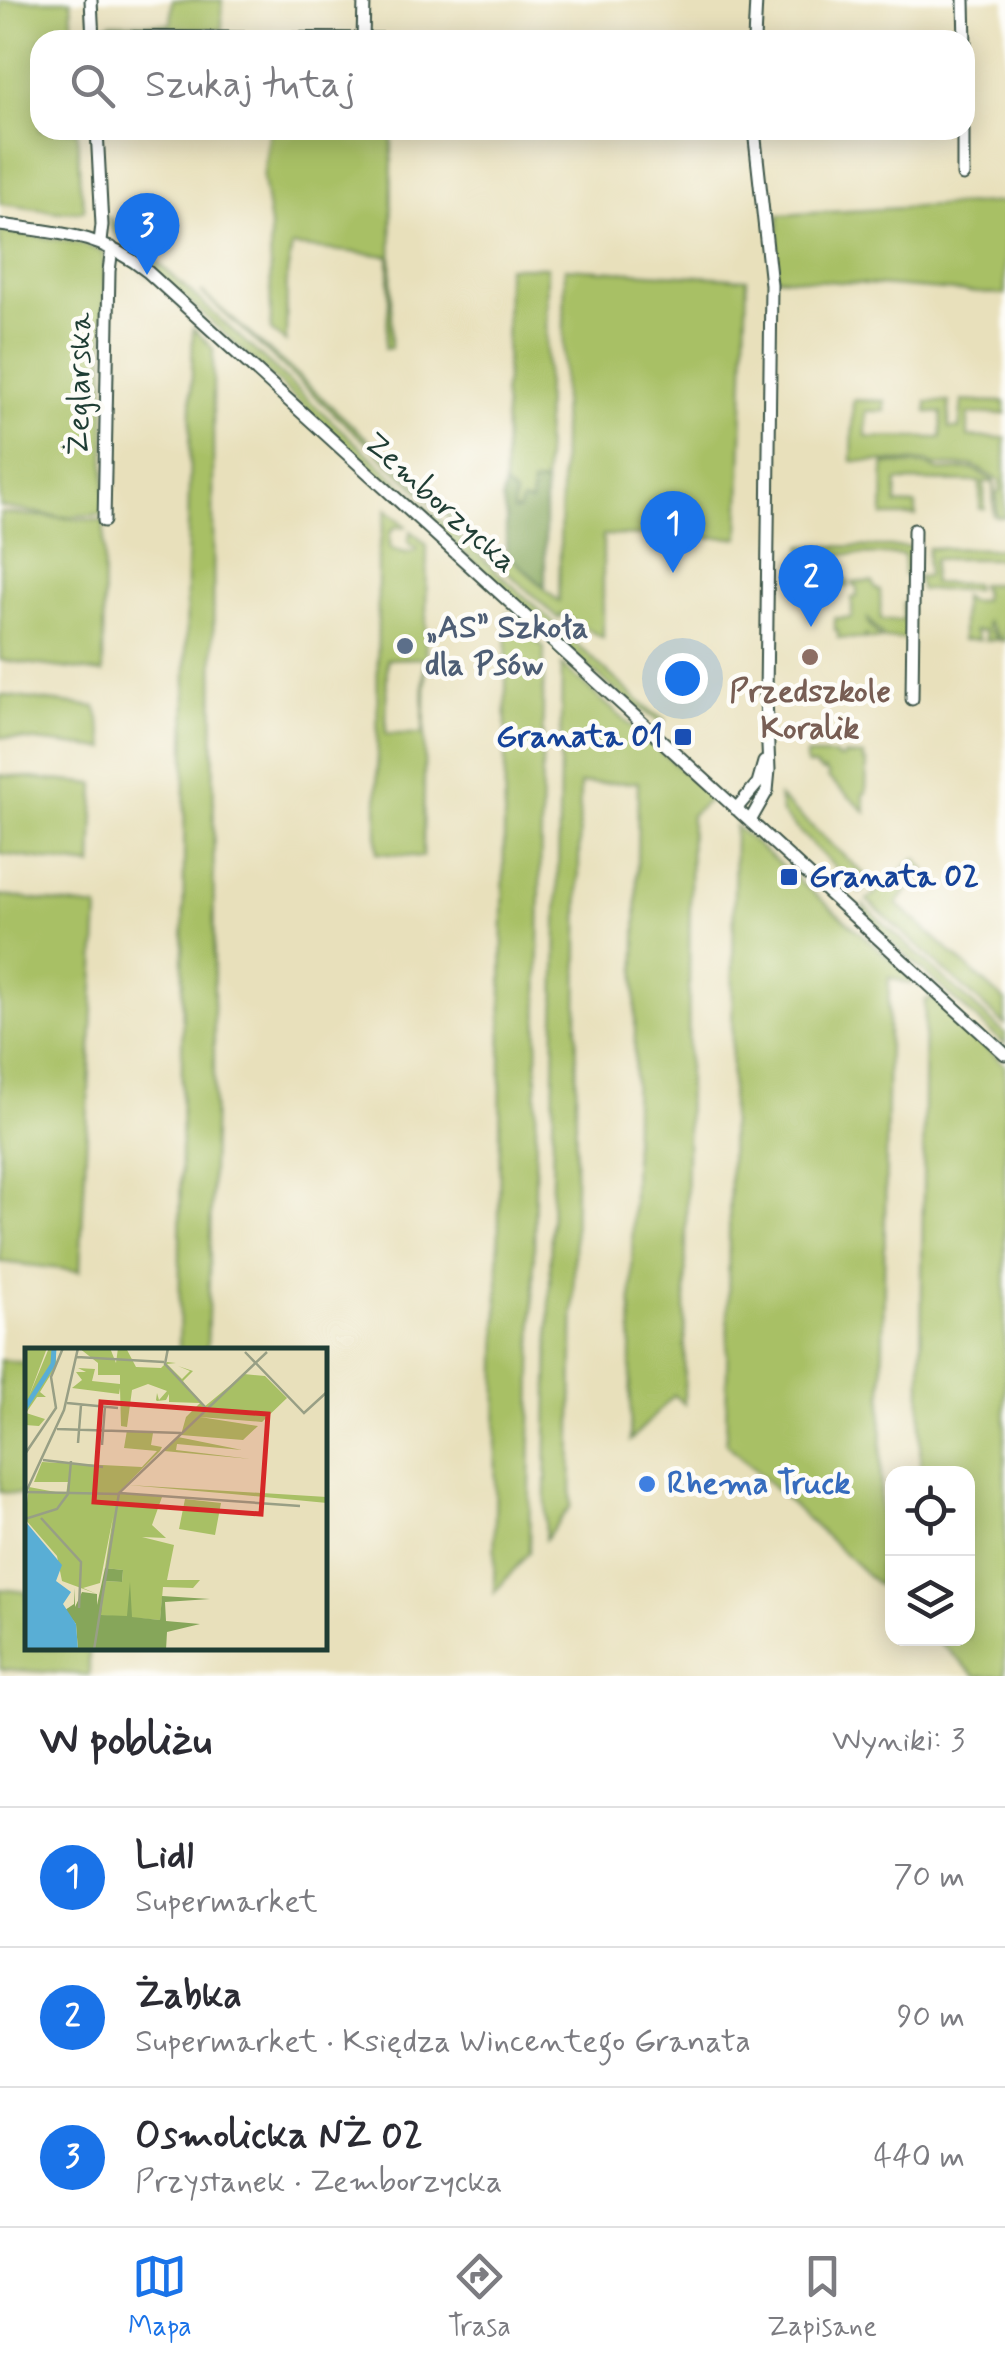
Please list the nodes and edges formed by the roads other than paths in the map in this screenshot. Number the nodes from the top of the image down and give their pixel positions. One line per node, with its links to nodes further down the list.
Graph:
1 (91, 0): 5 (street)
2 (364, 0): 6 (street)
3 (756, 0): 7 (street)
4 (964, 0): 8 (street)
5 (93, 30)
6 (364, 30)
7 (754, 30)
8 (965, 30)
9 (98, 140): 14 (street, Żeglarska)
10 (755, 140): 18 (street)
11 (964, 140): 12 (street)
12 (963, 175)
13 (0, 225): 14 (street)
14 (106, 245): 15 (street, Żeglarska); 19 (street, Zemborzycka)
15 (104, 521)
16 (914, 530): 17 (street)
17 (912, 700)
18 (767, 752): 19 (street); 20 (street)
19 (736, 809): 20 (street, Zemborzycka)
20 (750, 821): 21 (street, Zemborzycka)
21 (1005, 1054)

